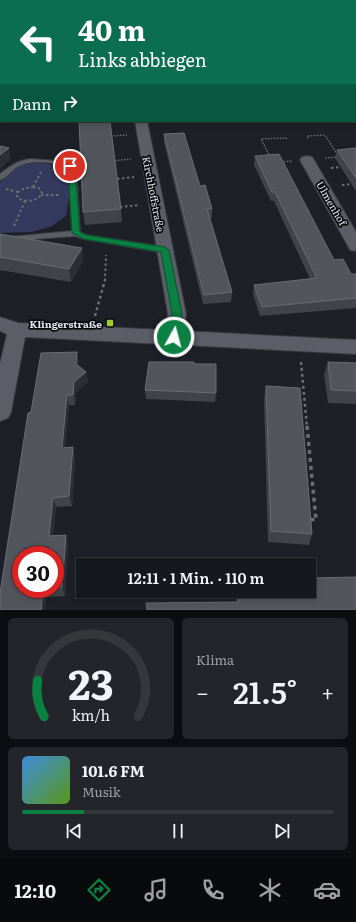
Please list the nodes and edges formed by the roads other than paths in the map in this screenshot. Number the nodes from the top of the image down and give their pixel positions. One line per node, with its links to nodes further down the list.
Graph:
1 (141, 122): 7 (street, Kirchhoffstraße)
2 (307, 160): 6 (street, Ulmenhof)
3 (0, 178): 4 (lane)
4 (76, 233): 5 (lane); 7 (lane)
5 (4, 238)
6 (356, 246)
7 (165, 250): 9 (street, Kirchhoffstraße)
8 (9, 327): 9 (street); 11 (street)
9 (174, 337): 10 (street)
10 (356, 347)
11 (0, 412)

